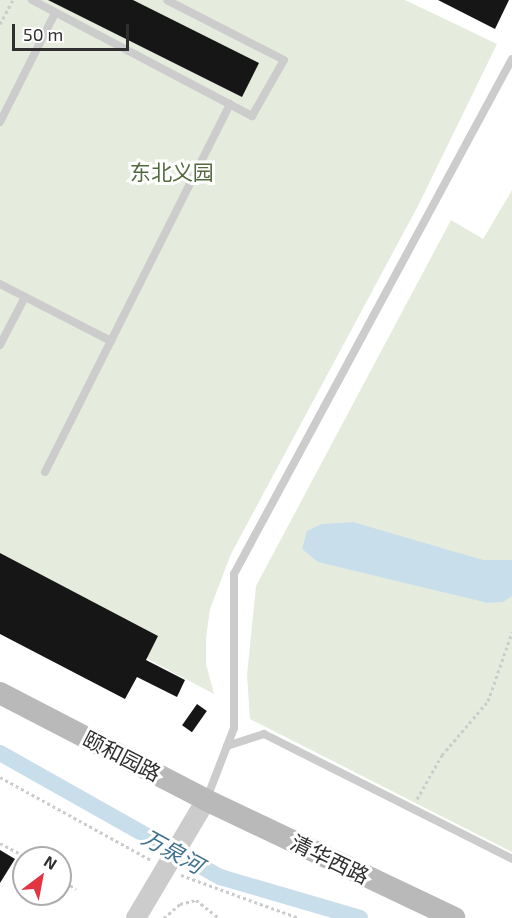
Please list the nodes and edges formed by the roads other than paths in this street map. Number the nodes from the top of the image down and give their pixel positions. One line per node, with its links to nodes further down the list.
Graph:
1 (32, 0): 3 (lane)
2 (167, 0): 6 (lane)
3 (54, 13): 6 (lane); 7 (lane)
4 (512, 59): 5 (lane)
5 (509, 69): 14 (lane)
6 (230, 104): 10 (lane)
7 (0, 122)
8 (0, 284): 9 (lane)
9 (25, 297): 10 (lane); 11 (lane)
10 (111, 341): 12 (lane)
11 (0, 345)
12 (45, 472)
13 (0, 693): 15 (main road, 颐和园路)
14 (227, 746): 15 (lane); 16 (lane)
15 (206, 800): 17 (street); 18 (main road, 清华西路)
16 (512, 859)
17 (136, 918)
18 (454, 918)

